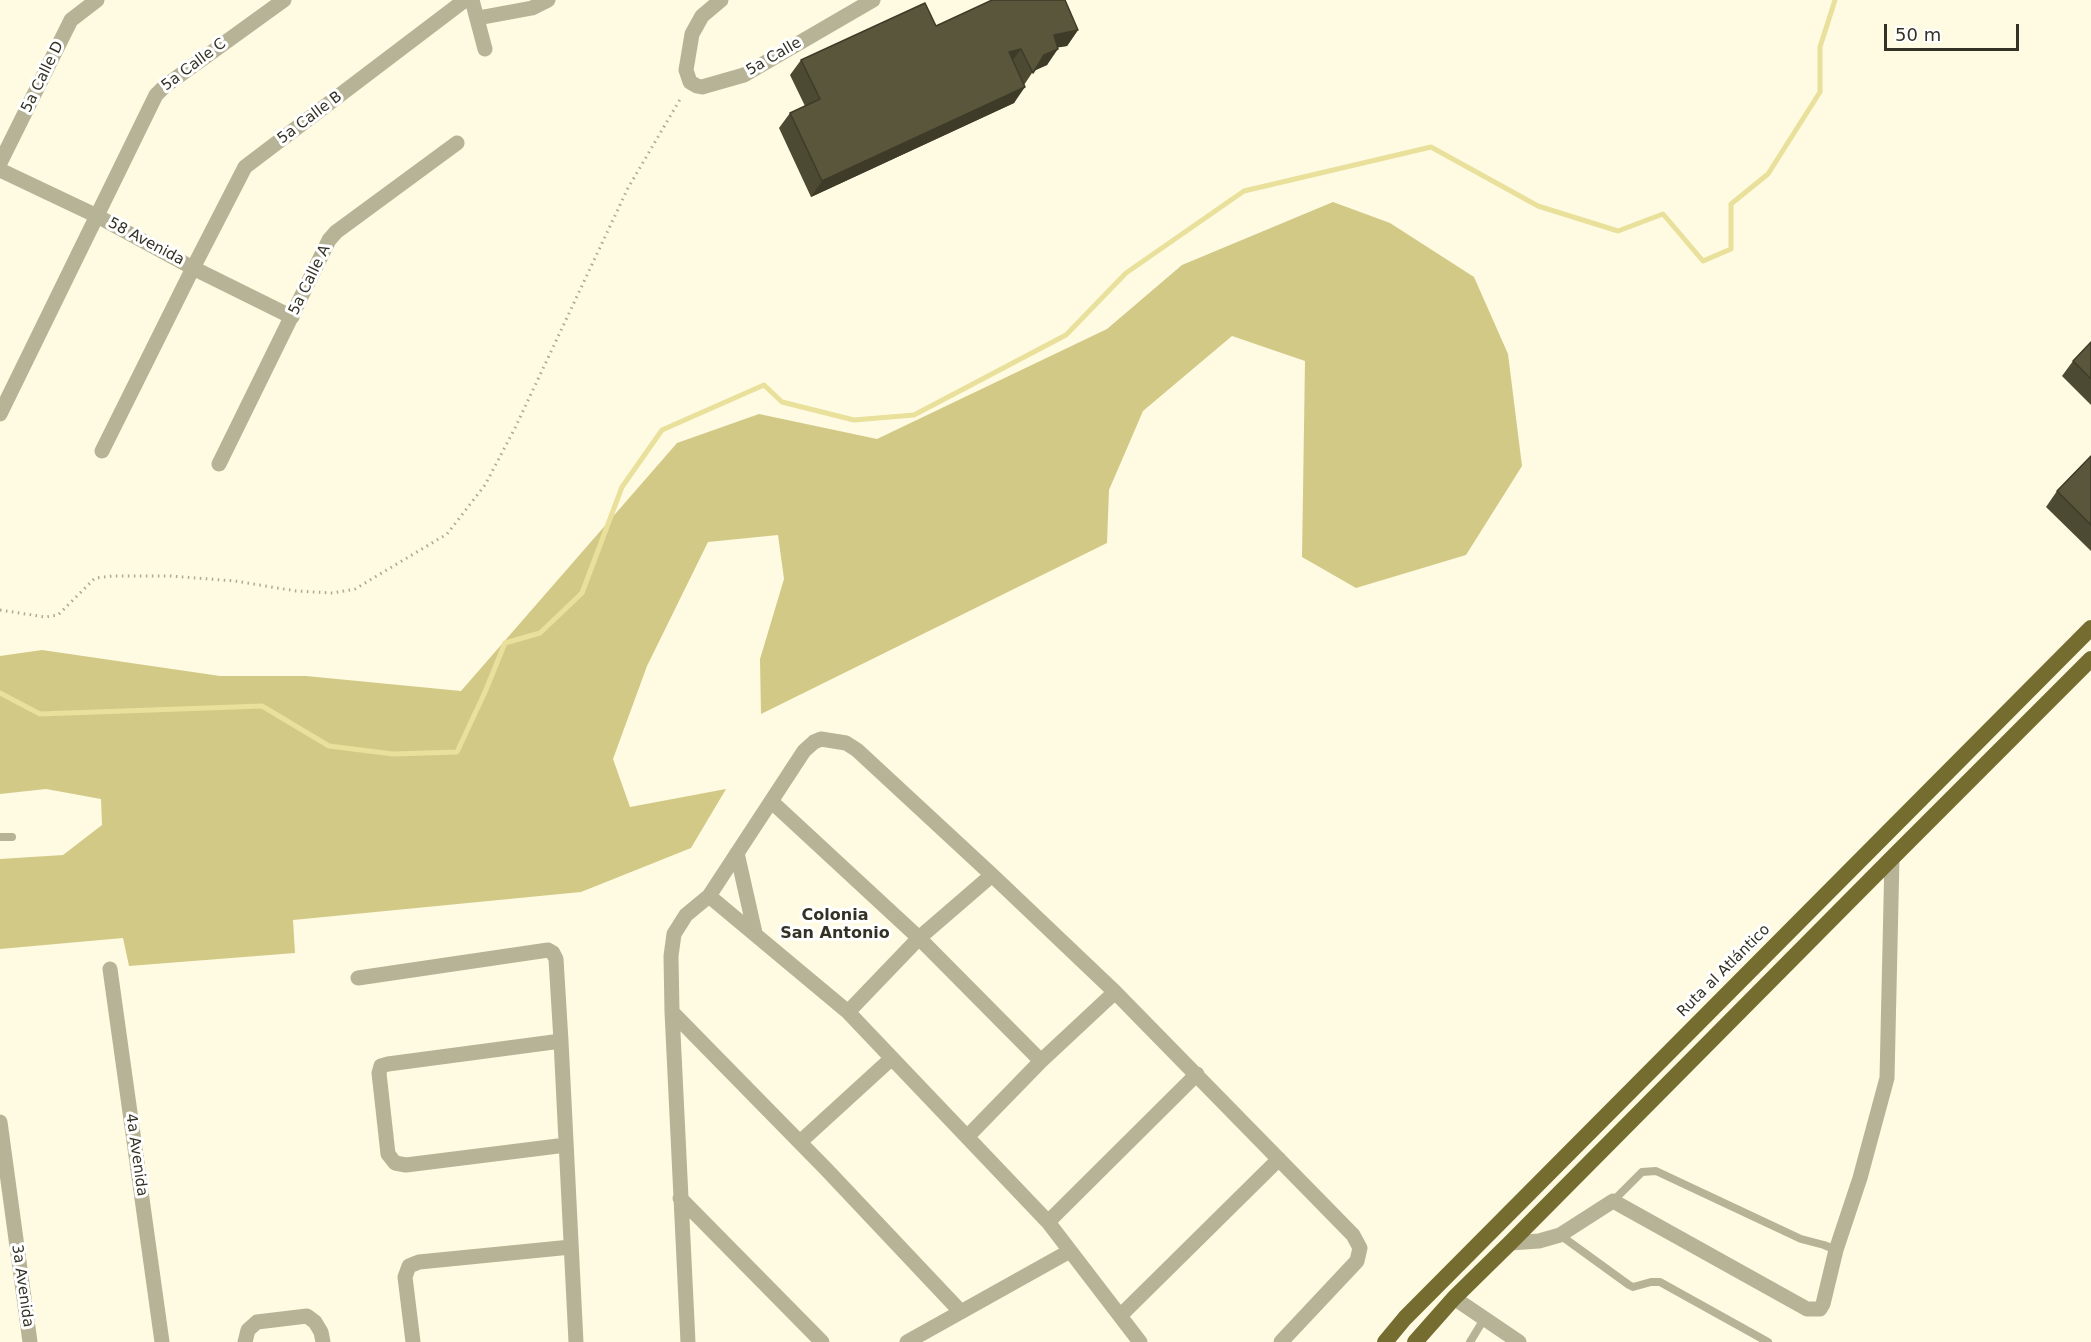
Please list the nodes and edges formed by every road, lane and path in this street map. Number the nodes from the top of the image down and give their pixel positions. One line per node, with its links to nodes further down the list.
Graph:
1 (97, 0): 12 (street, 5a Calle D)
2 (284, 0): 14 (street, 5a Calle C)
3 (465, 0): 15 (street, 5a Calle B)
4 (472, 0): 8 (street)
5 (548, 0): 8 (street)
6 (721, 0): 10 (street)
7 (873, 0): 10 (street, 5a Calle)
8 (478, 18): 9 (street)
9 (485, 49)
10 (690, 82): 20 (path)
11 (458, 143): 16 (street, 5a Calle A)
12 (0, 164)
13 (0, 170): 14 (street, 58 Avenida)
14 (97, 216): 15 (street, 58 Avenida); 17 (street, 5a Calle C)
15 (193, 268): 16 (street, 58 Avenida); 18 (street, 5a Calle B)
16 (292, 317): 19 (street, 5a Calle A)
17 (0, 414)
18 (102, 451)
19 (219, 464)
20 (0, 610)
21 (2091, 628): 69 (highway, Ruta al Atlántico)
22 (2091, 659): 27 (highway)
23 (772, 802): 26 (street); 28 (street); 31 (street)
24 (0, 837): 25 (lane)
25 (12, 837)
26 (737, 853): 29 (street); 30 (street)
27 (1892, 858): 50 (highway); 52 (street)
28 (993, 875): 31 (street); 34 (street)
29 (709, 896): 30 (street); 35 (street)
30 (755, 933): 36 (street)
31 (919, 939): 36 (street); 39 (street)
32 (110, 969): 60 (street, 4a Avenida)
33 (358, 978): 37 (street)
34 (1115, 992): 39 (street); 40 (street)
35 (672, 1012): 43 (street); 46 (street)
36 (848, 1012): 38 (street)
37 (561, 1041): 44 (street); 44 (street)
38 (892, 1058): 42 (street); 43 (street)
39 (1041, 1061): 42 (street)
40 (1197, 1074): 45 (street); 48 (street)
41 (0, 1122): 59 (street, 3a Avenida)
42 (967, 1137): 48 (street)
43 (800, 1142): 55 (street)
44 (566, 1145): 51 (street)
45 (1279, 1159): 56 (street); 68 (street)
46 (680, 1198): 64 (street); 65 (street)
47 (1613, 1202): 49 (street); 52 (lane); 52 (street)
48 (1048, 1222): 53 (street)
49 (1560, 1235): 50 (street); 73 (lane)
50 (1510, 1243): 54 (highway)
51 (571, 1247): 62 (street); 63 (street)
52 (1836, 1250)
53 (1070, 1251): 55 (street); 56 (street)
54 (1454, 1298): 57 (street); 70 (highway)
55 (961, 1312): 66 (street)
56 (1120, 1316): 67 (street)
57 (1484, 1320): 71 (lane); 72 (street)
58 (247, 1336): 61 (street)
59 (30, 1342)
60 (162, 1342)
61 (323, 1342)
62 (413, 1342)
63 (576, 1342)
64 (688, 1342)
65 (822, 1342)
66 (907, 1342)
67 (1140, 1342)
68 (1281, 1342)
69 (1385, 1342)
70 (1414, 1342)
71 (1470, 1342)
72 (1519, 1342)
73 (1768, 1342)

